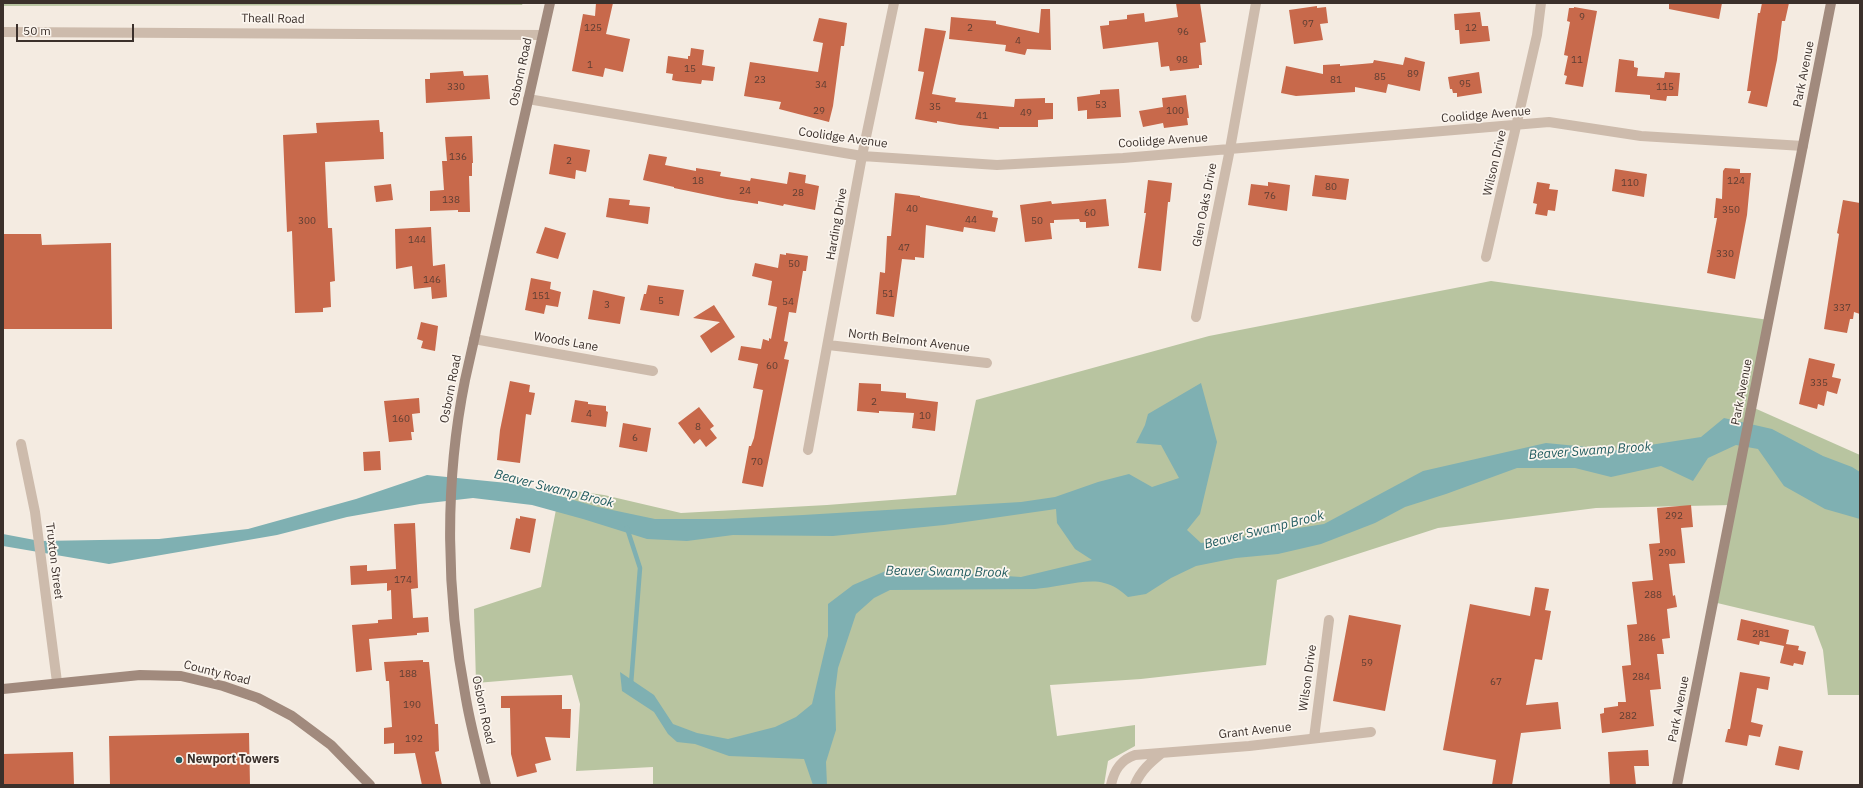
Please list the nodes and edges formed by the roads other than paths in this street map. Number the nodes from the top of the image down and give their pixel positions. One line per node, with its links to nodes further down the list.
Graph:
1 (550, 3): 7 (street, Osborn Road)
2 (894, 3): 12 (street, Harding Drive)
3 (1256, 3): 11 (street, Glen Oaks Drive)
4 (1541, 3): 9 (street, Wilson Drive)
5 (1831, 3): 10 (street, Park Avenue)
6 (3, 32): 7 (street, Theall Road)
7 (542, 35): 8 (street, Osborn Road)
8 (528, 99): 12 (street, Coolidge Avenue); 15 (street, Osborn Road)
9 (1517, 125): 10 (street, Coolidge Avenue); 11 (street, Coolidge Avenue); 13 (street, Wilson Drive)
10 (1803, 146): 31 (street, Park Avenue)
11 (1230, 149): 12 (street, Coolidge Avenue); 14 (street, Glen Oaks Drive)
12 (862, 156): 16 (street, Harding Drive)
13 (1486, 257)
14 (1196, 317)
15 (474, 339): 18 (street, Woods Lane); 28 (street, Osborn Road)
16 (828, 345): 17 (street, North Belmont Avenue); 20 (street, Harding Drive)
17 (987, 363)
18 (653, 371)
19 (21, 444): 22 (street, Truxton Street)
20 (808, 450)
21 (1329, 620): 25 (street, Wilson Drive)
22 (57, 682): 23 (street, County Road); 27 (street, County Road)
23 (3, 689)
24 (1371, 732): 25 (street, Grant Avenue)
25 (1314, 738): 26 (street, Grant Avenue)
26 (1162, 753): 29 (street, Grant Avenue); 30 (street)
27 (370, 785)
28 (486, 785)
29 (1111, 785)
30 (1135, 785)
31 (1677, 785)

